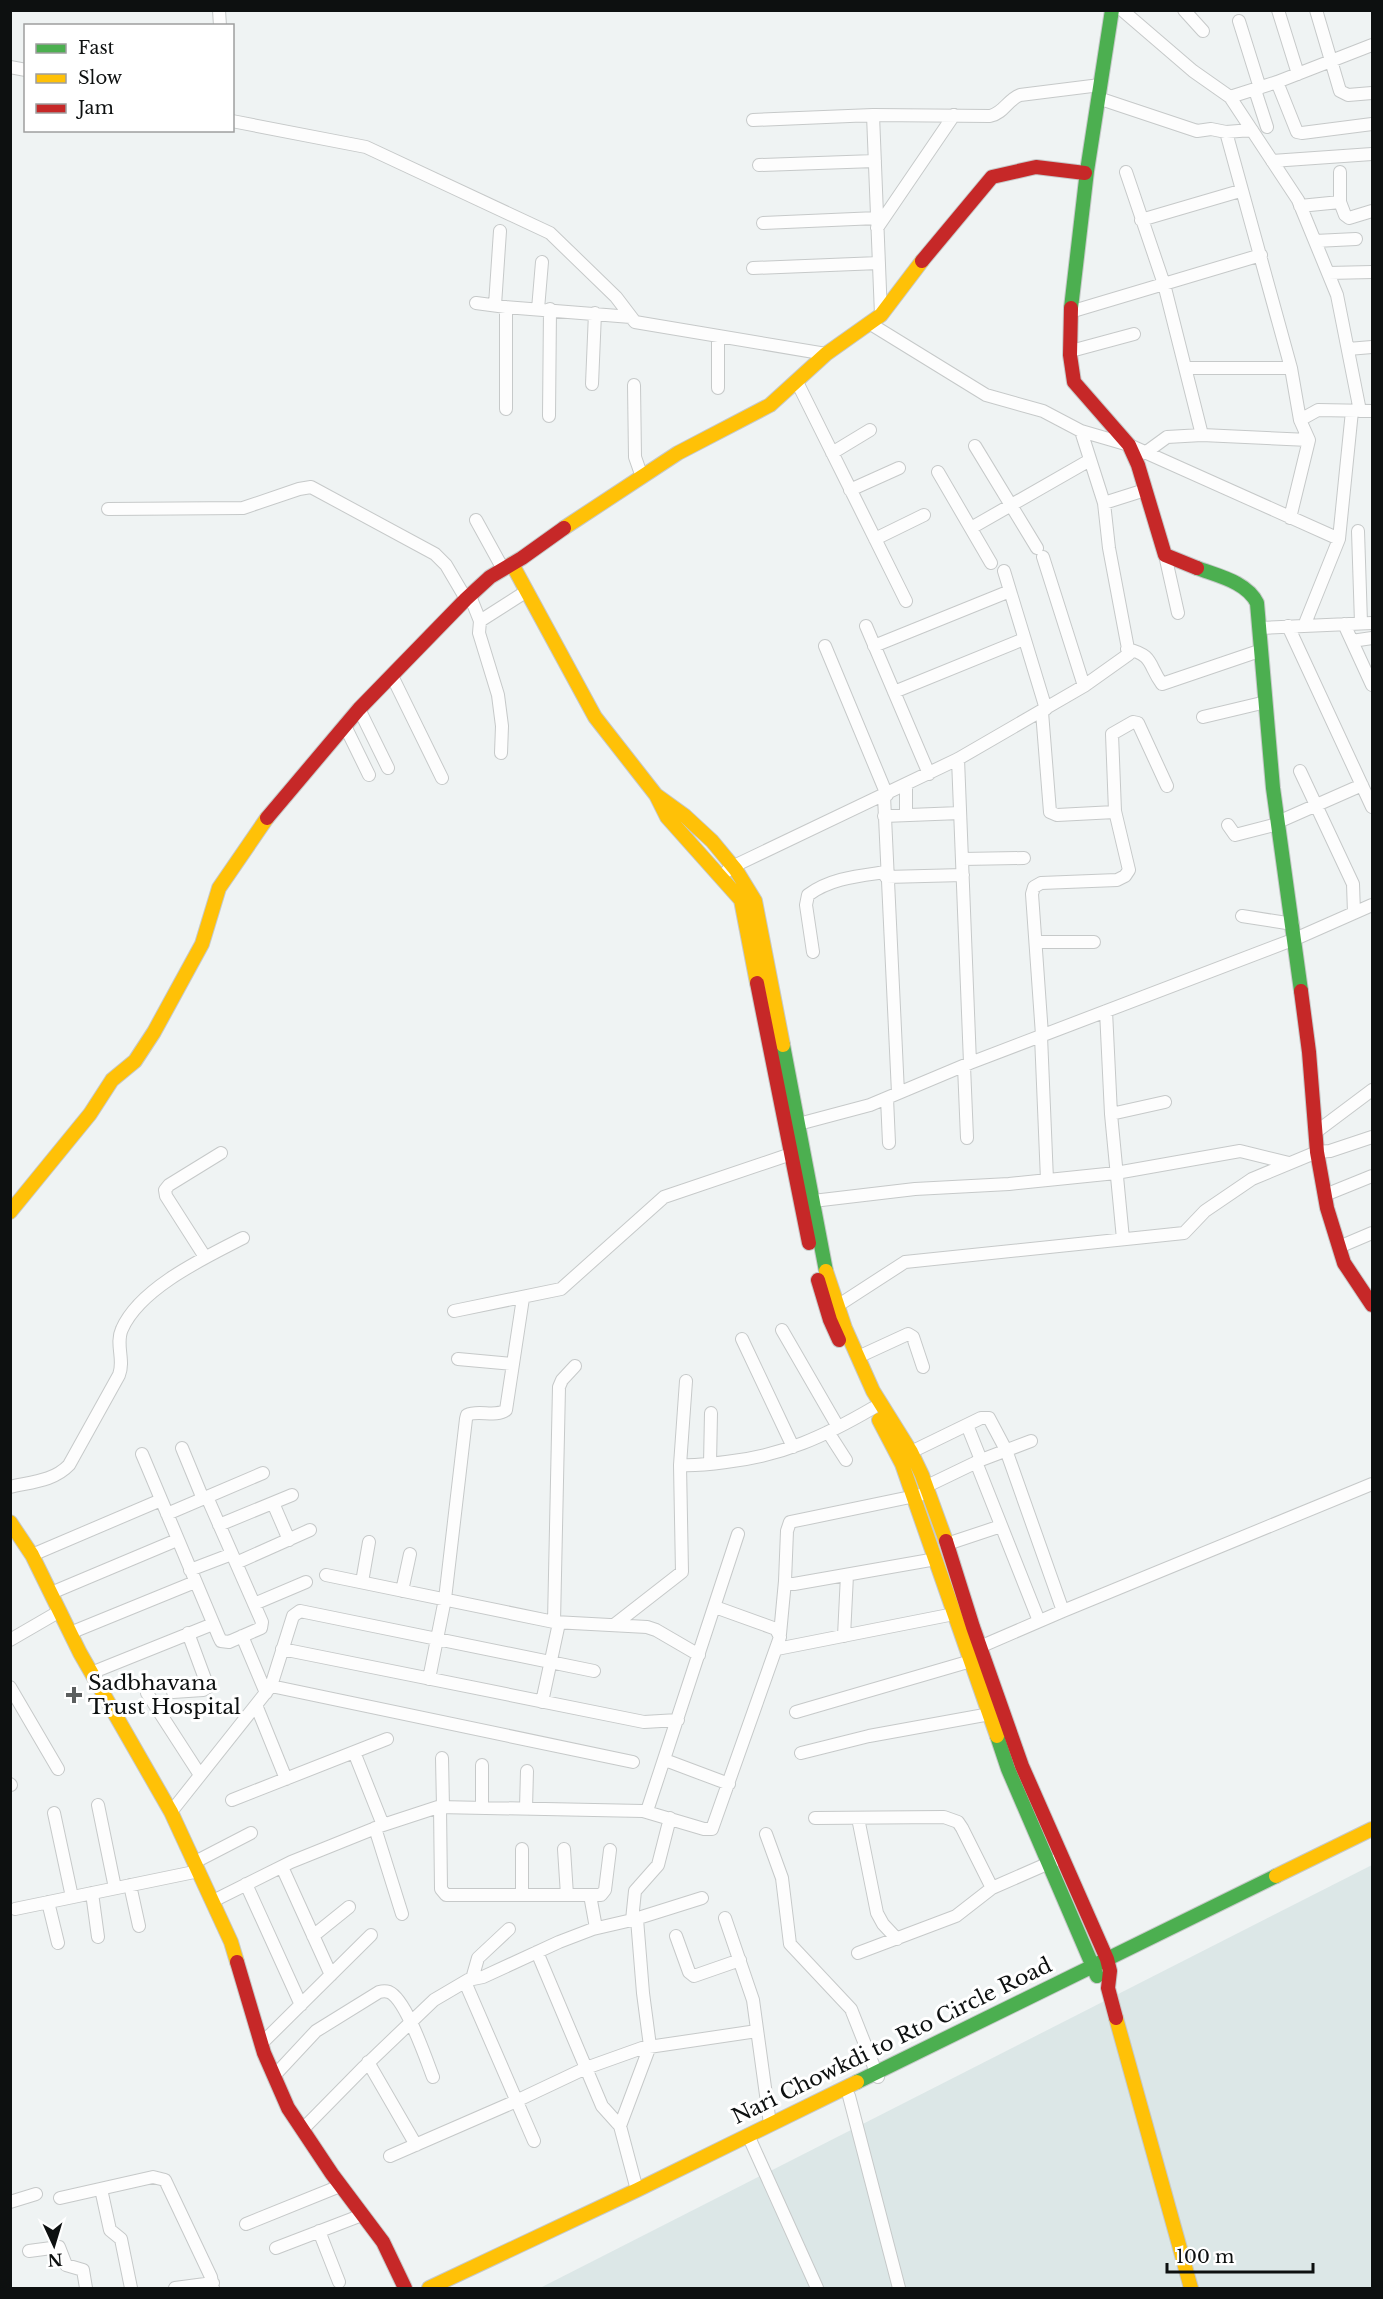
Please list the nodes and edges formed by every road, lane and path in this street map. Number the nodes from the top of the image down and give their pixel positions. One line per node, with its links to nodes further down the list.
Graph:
1 (1113, 10): 13 (main road)
2 (1122, 10): 15 (street)
3 (1184, 10): 7 (street)
4 (1278, 10): 10 (street)
5 (1316, 10): 9 (street)
6 (1239, 21): 12 (street)
7 (1203, 31)
8 (1372, 45): 9 (street)
9 (1330, 62): 10 (street); 14 (street)
10 (1298, 74): 11 (street)
11 (1277, 82): 12 (street); 20 (street)
12 (1258, 89): 15 (street); 21 (street)
13 (1099, 91): 17 (street); 23 (street); 30 (main road)
14 (1372, 93)
15 (1230, 98): 22 (street)
16 (873, 115): 17 (street); 18 (street); 25 (street)
17 (954, 116): 37 (street)
18 (753, 120)
19 (234, 121): 54 (street)
20 (1372, 124)
21 (1267, 127)
22 (1252, 130): 23 (street); 26 (street)
23 (1226, 132): 31 (street)
24 (1372, 154): 26 (street)
25 (875, 161): 27 (street); 37 (street)
26 (1272, 161): 33 (street)
27 (759, 165)
28 (1126, 172): 35 (street)
29 (1340, 172): 32 (street)
30 (1085, 173): 51 (main road); 53 (main road)
31 (1240, 190): 35 (street); 41 (street)
32 (1340, 202): 33 (street); 34 (street)
33 (1300, 206): 40 (street)
34 (1372, 211)
35 (1142, 220): 47 (street)
36 (763, 223): 37 (street)
37 (877, 223): 43 (street)
38 (500, 231): 49 (street)
39 (1356, 239): 40 (street)
40 (1315, 241): 46 (street)
41 (1261, 255): 47 (street); 63 (street)
42 (542, 262): 50 (street)
43 (879, 263): 44 (street); 53 (street)
44 (753, 268)
45 (1372, 272): 46 (street)
46 (1328, 273): 59 (street)
47 (1164, 284): 51 (street); 62 (street)
48 (476, 303): 49 (street)
49 (500, 306): 50 (street); 68 (street)
50 (544, 309): 52 (street); 70 (street)
51 (1070, 312): 60 (main road)
52 (595, 314): 54 (street); 65 (street)
53 (881, 315): 55 (main road)
54 (631, 317): 57 (street)
55 (869, 323): 61 (main road); 73 (street)
56 (1134, 334): 60 (street)
57 (718, 336): 61 (street); 67 (street)
58 (1372, 347): 59 (street)
59 (1348, 350): 69 (street)
60 (1071, 351): 77 (main road)
61 (826, 354): 64 (main road)
62 (1186, 368): 63 (street); 74 (street)
63 (1291, 368): 71 (street)
64 (797, 382): 78 (street); 83 (main road)
65 (592, 384)
66 (634, 385): 83 (street)
67 (718, 388)
68 (506, 409)
69 (1362, 411): 71 (street); 95 (street)
70 (549, 417)
71 (1300, 420): 75 (street)
72 (870, 429): 78 (street)
73 (1081, 431): 77 (street); 80 (street)
74 (1202, 435): 75 (street); 79 (street)
75 (1309, 440): 90 (street)
76 (975, 446): 87 (street)
77 (1129, 446): 79 (street); 85 (main road)
78 (832, 453): 84 (street)
79 (1145, 453): 90 (street)
80 (1090, 460): 86 (street); 87 (street)
81 (899, 468): 84 (street)
82 (939, 472): 92 (street)
83 (642, 477): 98 (main road)
84 (850, 490): 94 (street)
85 (1145, 490): 86 (street); 96 (main road)
86 (1104, 503): 117 (street)
87 (1010, 505): 92 (street); 121 (street)
88 (108, 509): 102 (street)
89 (924, 515): 94 (street)
90 (1290, 518): 95 (street)
91 (476, 520): 98 (street)
92 (971, 528): 97 (street)
93 (1358, 531): 106 (street)
94 (875, 539): 103 (street)
95 (1339, 539): 110 (street)
96 (1165, 555): 104 (street); 111 (main road)
97 (992, 563)
98 (508, 566): 100 (main road); 102 (main road)
99 (1004, 571): 101 (street)
100 (527, 591): 105 (street); 138 (main road)
101 (1010, 591): 113 (street); 115 (street)
102 (468, 597): 105 (street); 119 (main road)
103 (906, 601)
104 (1178, 613)
105 (480, 621): 128 (street)
106 (1367, 623): 107 (street)
107 (1344, 624): 110 (street); 114 (street)
108 (866, 626): 115 (street)
109 (1288, 626): 110 (street); 111 (street); 136 (street)
110 (1304, 626)
111 (1259, 628): 118 (main road)
112 (1372, 638): 114 (street)
113 (1024, 639): 122 (street); 125 (street)
114 (1352, 640): 120 (street)
115 (874, 645): 122 (street)
116 (825, 646): 139 (street)
117 (1127, 649): 118 (street); 121 (street)
118 (1262, 650): 123 (main road)
119 (392, 675): 124 (main road); 134 (street)
120 (1372, 685)
121 (1084, 686): 125 (street)
122 (894, 692): 132 (street)
123 (1266, 702): 126 (street); 146 (main road)
124 (359, 709): 127 (main road); 130 (street)
125 (1044, 710): 129 (street); 142 (street)
126 (1203, 717)
127 (345, 726): 133 (street); 183 (main road)
128 (501, 753)
129 (958, 759): 132 (street); 143 (street)
130 (388, 768)
131 (1300, 771): 140 (street)
132 (929, 774): 135 (street)
133 (369, 775)
134 (442, 778)
135 (906, 785): 139 (street); 144 (street)
136 (1362, 785): 140 (street); 141 (street)
137 (1167, 786): 142 (street)
138 (656, 795): 150 (main road); 153 (main road)
139 (885, 795): 145 (street); 150 (street)
140 (1316, 805): 146 (street); 155 (street)
141 (1372, 807)
142 (1115, 812): 159 (street)
143 (960, 813): 144 (street); 149 (street)
144 (906, 815): 145 (street)
145 (884, 816): 151 (street)
146 (1278, 823): 147 (street); 157 (main road)
147 (1228, 825)
148 (1024, 858): 149 (street)
149 (962, 859): 152 (street)
150 (734, 866): 153 (street); 169 (main road)
151 (886, 874): 152 (street); 161 (street); 166 (street)
152 (963, 875): 164 (street)
153 (721, 876): 169 (main road)
154 (1372, 905): 155 (street)
155 (1354, 913): 158 (street)
156 (1242, 916): 157 (street)
157 (1293, 924): 158 (main road)
158 (1295, 939): 162 (street); 170 (main road)
159 (1036, 942): 160 (street); 163 (street)
160 (1094, 942)
161 (813, 952)
162 (1106, 1011): 163 (street); 168 (street)
163 (1042, 1036): 164 (street); 180 (street)
164 (967, 1064): 166 (street); 172 (street)
165 (1372, 1090): 170 (street)
166 (893, 1096): 169 (street); 173 (street)
167 (1165, 1102): 168 (street)
168 (1111, 1114): 178 (street)
169 (793, 1126): 176 (main road); 182 (main road)
170 (1316, 1132): 174 (main road)
171 (1372, 1137): 174 (street)
172 (967, 1138)
173 (889, 1143)
174 (1317, 1152): 177 (street); 181 (main road)
175 (221, 1153): 188 (street)
176 (791, 1154): 189 (street); 191 (main road)
177 (1289, 1163): 178 (street); 186 (street)
178 (1116, 1173): 180 (street); 186 (street)
179 (1372, 1176): 181 (street)
180 (1047, 1180): 182 (street)
181 (1325, 1194): 187 (main road)
182 (813, 1201): 191 (main road)
183 (10, 1212)
184 (1372, 1233): 187 (street)
185 (243, 1238): 188 (street)
186 (1123, 1239): 191 (street)
187 (1339, 1247): 190 (main road)
188 (205, 1257): 217 (street)
189 (523, 1298): 192 (street); 197 (street)
190 (1372, 1305)
191 (833, 1310): 195 (main road); 201 (main road)
192 (454, 1311)
193 (782, 1330): 204 (street)
194 (742, 1339): 206 (street)
195 (858, 1358): 199 (street); 201 (main road)
196 (458, 1359): 197 (street)
197 (513, 1364): 247 (street)
198 (575, 1366): 254 (street)
199 (922, 1367)
200 (686, 1381): 214 (street)
201 (873, 1402): 204 (street); 209 (main road); 220 (main road)
202 (711, 1413): 213 (street)
203 (967, 1425): 208 (street); 209 (street); 212 (street)
204 (833, 1430): 206 (street); 211 (street)
205 (1031, 1441): 208 (street)
206 (793, 1447): 213 (street)
207 (182, 1448): 221 (street)
208 (1006, 1450): 212 (street); 251 (street)
209 (911, 1452): 218 (main road)
210 (142, 1454): 222 (street)
211 (846, 1460)
212 (978, 1461): 218 (street); 227 (street)
213 (710, 1464): 214 (street)
214 (680, 1465): 256 (street)
215 (263, 1473): 221 (street)
216 (1372, 1484): 251 (street)
217 (10, 1487)
218 (928, 1490): 220 (street); 233 (main road)
219 (292, 1495): 223 (street)
220 (914, 1496): 237 (main road); 244 (street)
221 (205, 1498): 224 (street); 226 (street)
222 (161, 1500): 224 (street); 235 (street)
223 (273, 1503): 226 (street); 231 (street)
224 (166, 1514): 230 (street)
225 (10, 1522): 235 (main road)
226 (219, 1525): 236 (street)
227 (1002, 1526): 233 (street); 253 (street)
228 (310, 1530): 231 (street)
229 (738, 1534): 249 (street)
230 (177, 1540): 238 (street); 246 (street)
231 (289, 1540): 236 (street)
232 (369, 1542): 243 (street)
233 (947, 1544): 266 (main road)
234 (410, 1554): 245 (street)
235 (32, 1555): 246 (main road)
236 (234, 1558): 238 (street); 248 (street)
237 (936, 1559): 240 (street); 252 (main road)
238 (190, 1570): 241 (street)
239 (326, 1575): 243 (street)
240 (847, 1575): 244 (street); 261 (street)
241 (195, 1582): 255 (street); 257 (street)
242 (306, 1582): 248 (street)
243 (362, 1582): 245 (street)
244 (785, 1583): 259 (street)
245 (402, 1591): 247 (street)
246 (51, 1593): 250 (main road)
247 (445, 1599): 254 (street); 262 (street)
248 (254, 1604): 260 (street)
249 (715, 1607): 259 (street); 267 (street)
250 (60, 1611): 257 (main road); 263 (street)
251 (1063, 1611): 253 (street)
252 (954, 1614): 261 (street); 266 (main road)
253 (1039, 1621): 266 (street)
254 (556, 1622): 256 (street); 268 (street)
255 (213, 1624): 258 (street); 260 (street)
256 (614, 1625): 267 (street)
257 (70, 1633): 270 (main road)
258 (188, 1634): 270 (street); 274 (street)
259 (780, 1634): 265 (street)
260 (242, 1636): 273 (street)
261 (844, 1636): 265 (street)
262 (437, 1639): 264 (street); 268 (street); 271 (street)
263 (10, 1640)
264 (282, 1649): 271 (street); 273 (street)
265 (777, 1649): 292 (street)
266 (973, 1653): 278 (street); 279 (main road); 312 (main road)
267 (699, 1655): 280 (street)
268 (551, 1663): 269 (street); 276 (street)
269 (594, 1671)
270 (91, 1672): 299 (main road)
271 (429, 1679): 276 (street)
272 (10, 1687): 288 (street)
273 (269, 1690): 277 (street); 286 (street)
274 (173, 1692)
275 (147, 1693): 290 (street)
276 (542, 1702): 280 (street)
277 (256, 1706): 290 (street); 291 (street)
278 (796, 1712)
279 (990, 1714): 283 (street); 313 (main road)
280 (678, 1720): 285 (street)
281 (387, 1739): 282 (street)
282 (354, 1752): 291 (street); 304 (street)
283 (801, 1753)
284 (442, 1758): 295 (street)
285 (665, 1760): 292 (street); 298 (street)
286 (633, 1762)
287 (482, 1765): 296 (street)
288 (58, 1769)
289 (527, 1771): 297 (street)
290 (200, 1775): 299 (street)
291 (286, 1779): 293 (street)
292 (729, 1784): 301 (street)
293 (232, 1800)
294 (98, 1805): 318 (street)
295 (441, 1807): 296 (street); 304 (street); 321 (street)
296 (482, 1808): 297 (street)
297 (526, 1808): 298 (street)
298 (647, 1811): 301 (street)
299 (171, 1812): 314 (main road)
300 (54, 1813): 324 (street)
301 (670, 1818): 332 (street)
302 (815, 1818): 303 (street)
303 (858, 1818): 319 (street); 340 (street)
304 (379, 1827): 315 (street); 330 (street)
305 (1372, 1829): 345 (main road, Nari Chowkdi to Rto Circle Road)
306 (251, 1833): 314 (street)
307 (766, 1834): 357 (street)
308 (1372, 1843): 345 (main road)
309 (522, 1849): 321 (street)
310 (564, 1849): 322 (street)
311 (610, 1850): 323 (street)
312 (1062, 1857): 313 (street); 345 (main road)
313 (1049, 1864): 319 (street); 345 (main road)
314 (197, 1866): 317 (street); 326 (main road)
315 (282, 1867): 316 (street); 337 (street)
316 (246, 1884): 326 (street); 348 (street)
317 (130, 1885): 318 (street); 333 (street)
318 (115, 1888): 320 (street)
319 (992, 1888): 340 (street)
320 (92, 1893): 324 (street); 339 (street)
321 (522, 1895): 322 (street)
322 (567, 1895): 323 (street)
323 (590, 1895): 334 (street)
324 (72, 1897): 327 (street)
325 (702, 1898): 332 (street)
326 (213, 1901): 351 (main road)
327 (48, 1902): 329 (street); 341 (street)
328 (349, 1907): 337 (street)
329 (15, 1909)
330 (402, 1914)
331 (725, 1918): 344 (street)
332 (634, 1919): 334 (street); 352 (street)
333 (139, 1926)
334 (596, 1928): 342 (street)
335 (509, 1929): 347 (street)
336 (372, 1935): 346 (street)
337 (313, 1936): 346 (street)
338 (676, 1936): 344 (street)
339 (98, 1937)
340 (897, 1939): 343 (street)
341 (58, 1942)
342 (537, 1952): 347 (street); 354 (street)
343 (858, 1953)
344 (741, 1960): 350 (street)
345 (1102, 1968): 357 (main road, Nari Chowkdi to Rto Circle Road); 388 (main road)
346 (331, 1976): 348 (street)
347 (469, 1980): 349 (street); 359 (street)
348 (301, 2005): 351 (street)
349 (411, 2021): 353 (street); 355 (street); 356 (street)
350 (757, 2031): 352 (street); 360 (street)
351 (261, 2044): 355 (main road)
352 (650, 2046): 354 (street); 361 (street)
353 (368, 2062): 362 (street); 365 (street)
354 (586, 2068): 359 (street); 361 (street)
355 (274, 2076): 362 (main road)
356 (434, 2077)
357 (878, 2077): 358 (main road); 360 (main road, Nari Chowkdi to Rto Circle Road)
358 (849, 2096): 363 (main road); 387 (street)
359 (518, 2100): 364 (street); 365 (street)
360 (770, 2124): 363 (main road, Nari Chowkdi to Rto Circle Road)
361 (620, 2126): 369 (street)
362 (303, 2130): 367 (main road)
363 (750, 2140): 369 (main road, Nari Chowkdi to Rto Circle Road); 379 (main road); 386 (street)
364 (534, 2141)
365 (417, 2145): 366 (street)
366 (390, 2156)
367 (340, 2186): 373 (main road); 374 (street)
368 (101, 2189): 371 (street); 380 (street); 382 (street)
369 (636, 2190): 385 (main road, Nari Chowkdi to Rto Circle Road)
370 (36, 2194): 372 (street)
371 (60, 2198)
372 (10, 2202)
373 (362, 2215): 375 (street); 384 (main road)
374 (246, 2224)
375 (319, 2231): 376 (street); 378 (street)
376 (276, 2248)
377 (29, 2251): 381 (street)
378 (339, 2282)
379 (471, 2283)
380 (213, 2286): 383 (street)
381 (86, 2289)
382 (130, 2289)
383 (175, 2289)
384 (405, 2289)
385 (429, 2289)
386 (817, 2289)
387 (899, 2289)
388 (1191, 2289)

